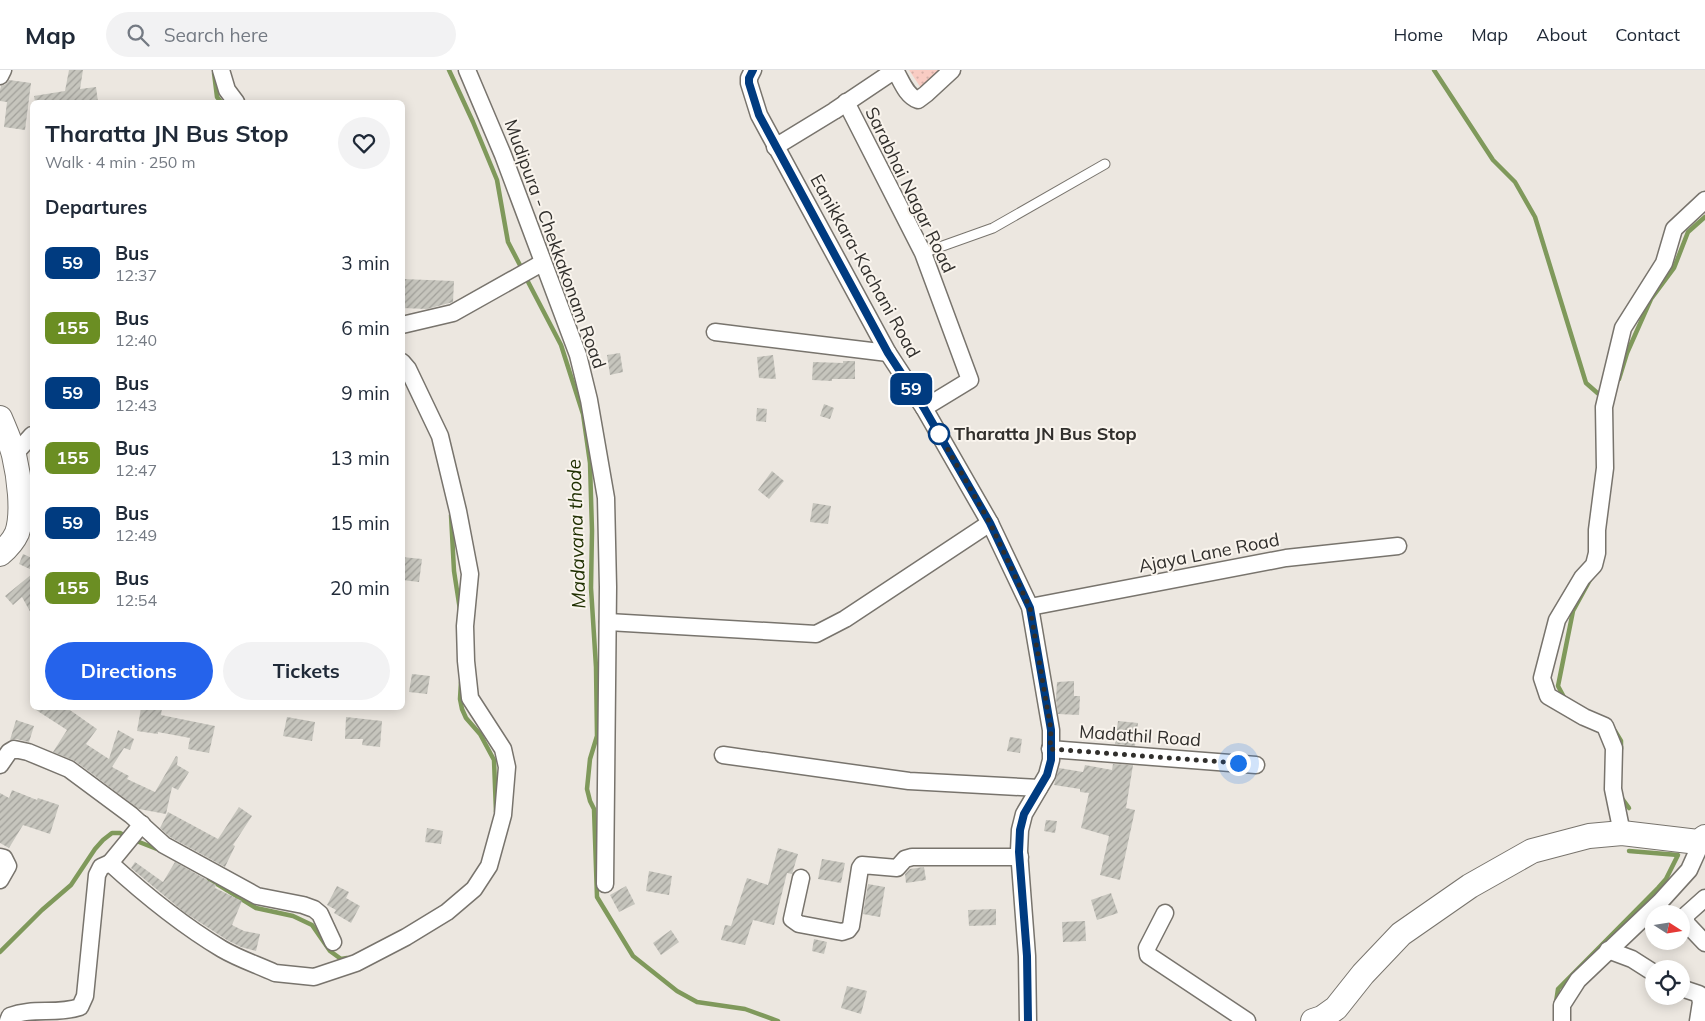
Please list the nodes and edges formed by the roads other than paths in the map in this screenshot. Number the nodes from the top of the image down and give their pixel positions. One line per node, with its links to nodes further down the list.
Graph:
1 (3, 70): 7 (street)
2 (221, 70): 8 (street)
3 (467, 70): 14 (street, Mudipura - Chekkakonam Road)
4 (895, 70): 5 (street, Sarabhai Nagar Road); 9 (street, Sarabhai Nagar Road)
5 (952, 70)
6 (748, 73): 10 (street, Eanikkara-Kachani Road)
7 (0, 76)
8 (234, 100)
9 (846, 102): 10 (street, Sarabhai Nagar Road); 13 (street, Sarabhai Nagar Road)
10 (776, 147): 17 (street, Eanikkara-Kachani Road)
11 (1105, 164): 13 (lane)
12 (1705, 200): 34 (street)
13 (923, 253): 19 (street, Sarabhai Nagar Road)
14 (542, 262): 15 (street); 27 (street, Mudipura - Chekkakonam Road)
15 (405, 324)
16 (715, 332): 17 (street)
17 (888, 353): 19 (street, Eanikkara-Kachani Road)
18 (405, 366): 38 (street)
19 (924, 408): 23 (street, Eanikkara-Kachani Road)
20 (0, 418): 22 (main road)
21 (30, 438): 22 (street)
22 (14, 455): 25 (main road)
23 (990, 523): 26 (street, Eanikkara-Kachani Road); 27 (street)
24 (1398, 546): 26 (street, Ajaya Lane Road)
25 (0, 554)
26 (1030, 608): 28 (street, Eanikkara-Kachani Road)
27 (608, 622): 41 (street, Mudipura - Chekkakonam Road)
28 (1050, 749): 31 (street, Madathil Road); 32 (street, Eanikkara-Kachani Road)
29 (723, 756): 32 (street)
30 (0, 765): 33 (street)
31 (1256, 765)
32 (1039, 788): 37 (street, Eanikkara-Kachani Road)
33 (142, 824): 38 (street); 44 (street)
34 (1622, 834): 35 (main road); 52 (main road)
35 (1702, 840): 46 (street)
36 (0, 857): 40 (street)
37 (1020, 858): 39 (street); 50 (street, Eanikkara-Kachani Road)
38 (110, 863): 49 (street)
39 (801, 878)
40 (0, 880)
41 (605, 884)
42 (1705, 898): 45 (street)
43 (1165, 913): 51 (street)
44 (333, 942)
45 (1705, 943)
46 (1608, 950): 47 (street); 53 (street)
47 (1645, 967)
48 (1690, 991): 54 (street)
49 (8, 1021)
50 (1028, 1021)
51 (1247, 1021)
52 (1313, 1021)
53 (1562, 1021)
54 (1698, 1021)

